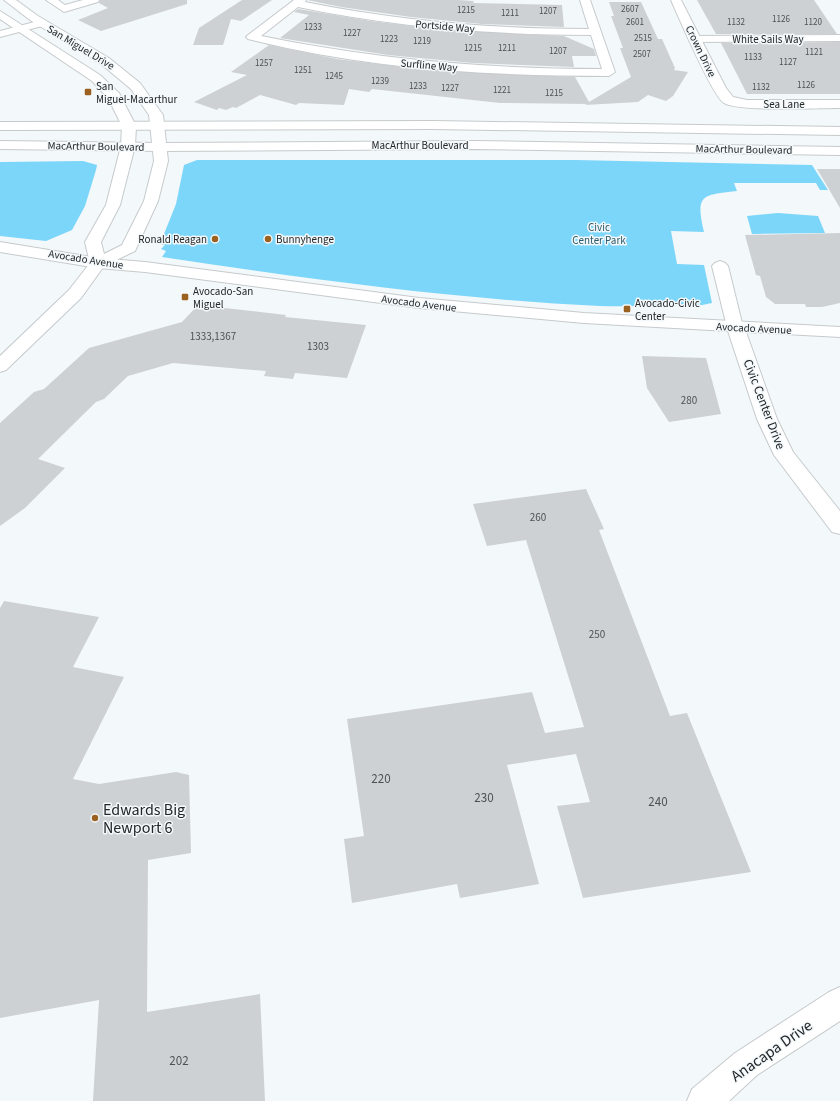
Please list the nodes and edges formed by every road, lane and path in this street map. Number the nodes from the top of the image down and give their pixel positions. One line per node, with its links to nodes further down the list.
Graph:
1 (9, 0): 8 (main road, San Miguel Drive)
2 (51, 0): 3 (street)
3 (94, 0)
4 (584, 0): 11 (street)
5 (676, 0): 14 (main road, Crown Drive)
6 (299, 1): 11 (street, Portside Way); 11 (street, Surfline Way)
7 (0, 14): 9 (main road, San Miguel Drive)
8 (38, 21): 9 (street); 19 (main road, San Miguel Drive)
9 (16, 26): 10 (street); 12 (street); 18 (main road, San Miguel Drive)
10 (0, 27)
11 (595, 32)
12 (0, 34)
13 (840, 38): 14 (street, White Sails Way)
14 (696, 39): 15 (main road, Crown Drive)
15 (729, 100): 16 (main road, Sea Lane)
16 (840, 104)
17 (0, 126): 18 (main road, MacArthur Boulevard)
18 (129, 126): 19 (main road, MacArthur Boulevard); 22 (main road, San Miguel Drive)
19 (158, 126): 20 (main road, MacArthur Boulevard); 23 (main road, San Miguel Drive)
20 (840, 131)
21 (0, 145): 22 (main road, MacArthur Boulevard)
22 (128, 146): 23 (main road, MacArthur Boulevard); 26 (main road, San Miguel Drive)
23 (161, 147): 24 (main road, MacArthur Boulevard); 26 (main road, San Miguel Drive)
24 (840, 151)
25 (0, 247): 26 (main road, Avocado Avenue)
26 (98, 264): 28 (main road, Avocado Avenue); 30 (main road, San Miguel Drive)
27 (720, 266): 28 (street, Civic Center Drive)
28 (735, 327): 29 (main road, Avocado Avenue); 31 (main road, Civic Center Drive)
29 (840, 332)
30 (0, 366)
31 (840, 526)
32 (840, 1003): 33 (main road, Anacapa Drive)
33 (704, 1101)

